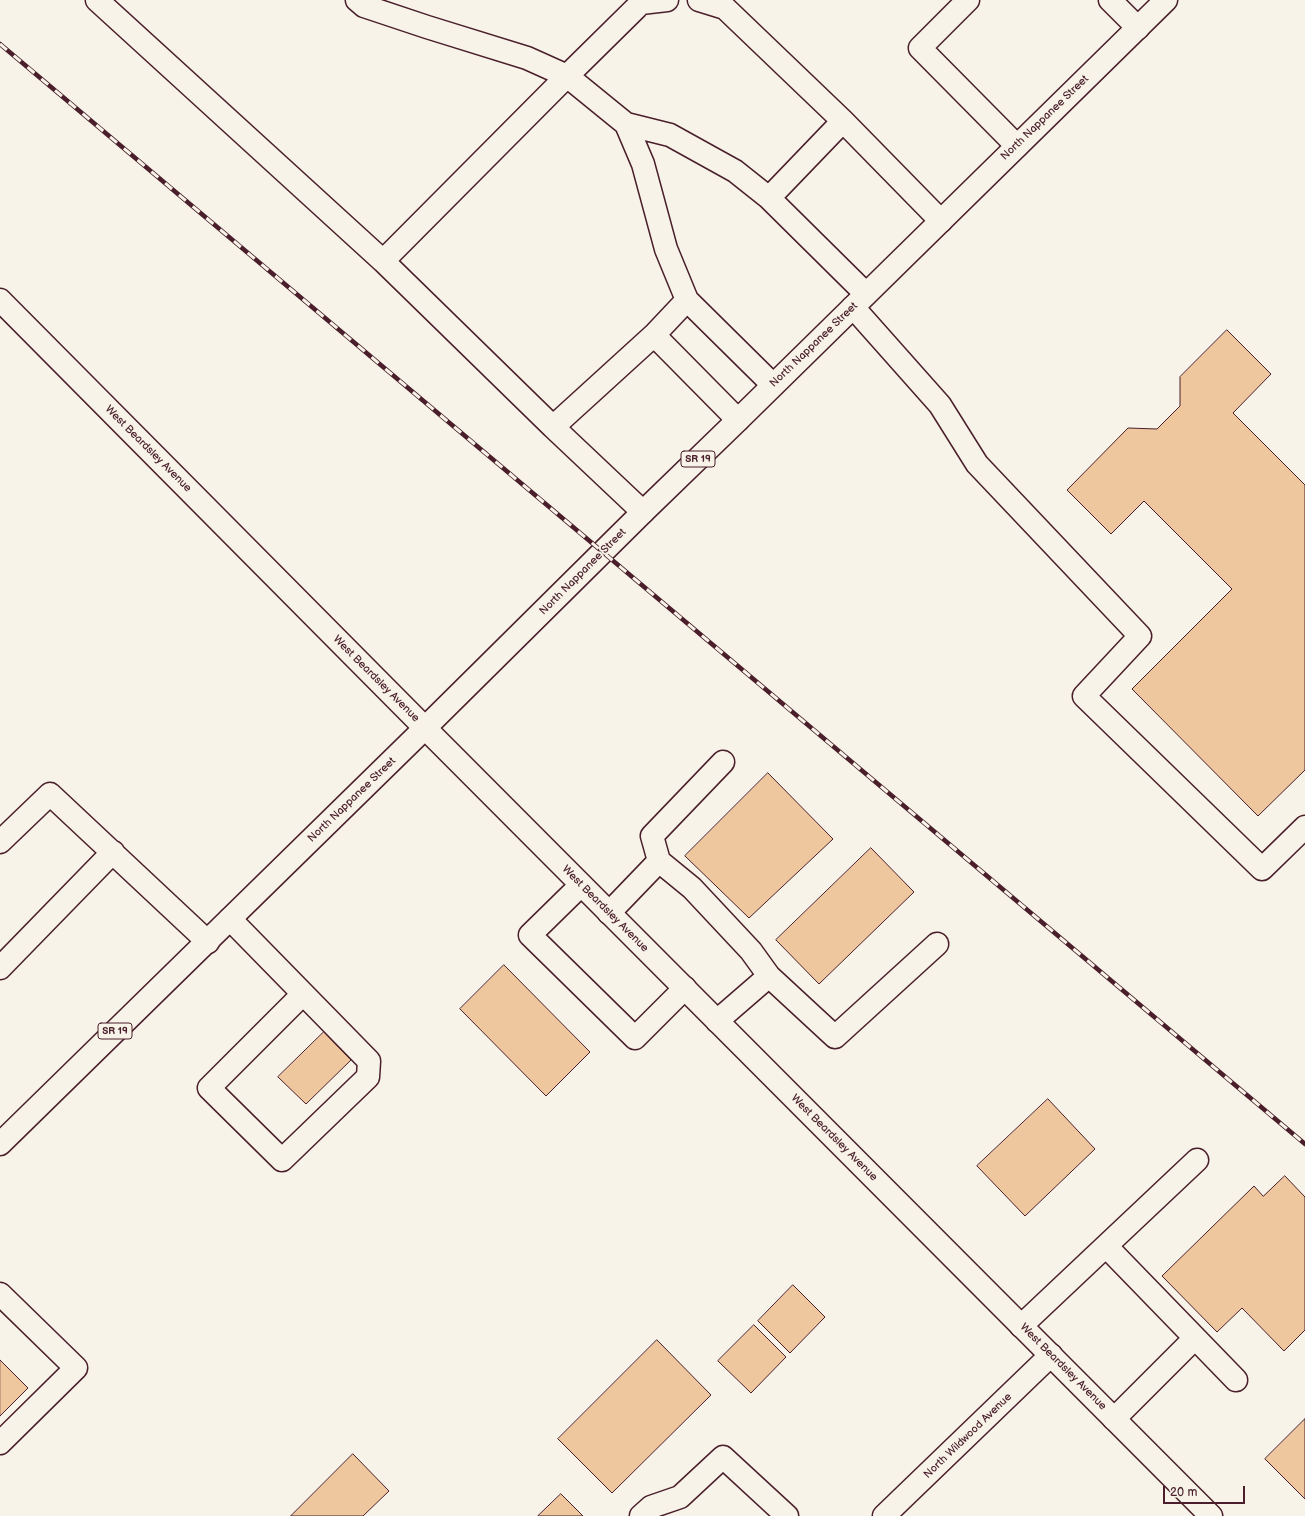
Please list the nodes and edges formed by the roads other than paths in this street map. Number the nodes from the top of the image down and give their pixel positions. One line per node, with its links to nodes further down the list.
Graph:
1 (97, 0): 15 (main road)
2 (357, 0): 9 (main road)
3 (667, 0): 9 (main road)
4 (699, 0): 10 (main road)
5 (968, 0): 12 (main road)
6 (1110, 0): 8 (main road)
7 (1166, 0): 8 (main road, North Nappanee Street / SR 19)
8 (1138, 28): 12 (main road, North Nappanee Street / SR 19)
9 (567, 76): 11 (main road); 15 (main road)
10 (843, 121): 13 (main road); 14 (main road)
11 (626, 124): 13 (main road); 17 (main road)
12 (1017, 146): 14 (main road, North Nappanee Street / SR 19)
13 (769, 198): 18 (main road)
14 (941, 221): 18 (main road, North Nappanee Street / SR 19)
15 (382, 261): 22 (main road)
16 (0, 300): 24 (main road, West Beardsley Avenue)
17 (687, 300): 19 (main road); 20 (main road)
18 (860, 300): 20 (main road, North Nappanee Street / SR 19); 26 (main road)
19 (654, 335): 21 (main road); 22 (main road)
20 (773, 385): 21 (main road, North Nappanee Street / SR 19)
21 (738, 420): 23 (main road, North Nappanee Street / SR 19)
22 (553, 427): 23 (main road)
23 (643, 512): 24 (main road, North Nappanee Street / SR 19)
24 (425, 728): 30 (main road, West Beardsley Avenue); 32 (main road, North Nappanee Street / SR 19)
25 (723, 762): 29 (main road)
26 (1305, 827)
27 (0, 842): 28 (main road)
28 (113, 852): 33 (main road); 35 (main road)
29 (659, 861): 31 (main road); 36 (main road)
30 (581, 885): 31 (main road, West Beardsley Avenue); 37 (main road)
31 (610, 913): 37 (main road, West Beardsley Avenue)
32 (230, 919): 33 (main road, North Nappanee Street / SR 19); 38 (main road)
33 (208, 942): 40 (main road, North Nappanee Street / SR 19)
34 (936, 944): 36 (main road)
35 (0, 968)
36 (768, 976): 39 (main road)
37 (685, 988): 39 (main road, West Beardsley Avenue)
38 (303, 994): 38 (main road)
39 (717, 1021): 44 (main road, West Beardsley Avenue)
40 (0, 1144)
41 (1197, 1160): 42 (main road)
42 (1106, 1246): 44 (main road); 45 (main road)
43 (0, 1294): 49 (main road)
44 (1021, 1326): 46 (main road, West Beardsley Avenue)
45 (1195, 1338): 47 (main road); 48 (main road)
46 (1051, 1355): 48 (main road, West Beardsley Avenue); 52 (main road, North Wildwood Avenue)
47 (1236, 1380)
48 (1114, 1419): 53 (main road, West Beardsley Avenue)
49 (0, 1443)
50 (641, 1516): 51 (main road)
51 (787, 1516)
52 (884, 1516)
53 (1211, 1516)

